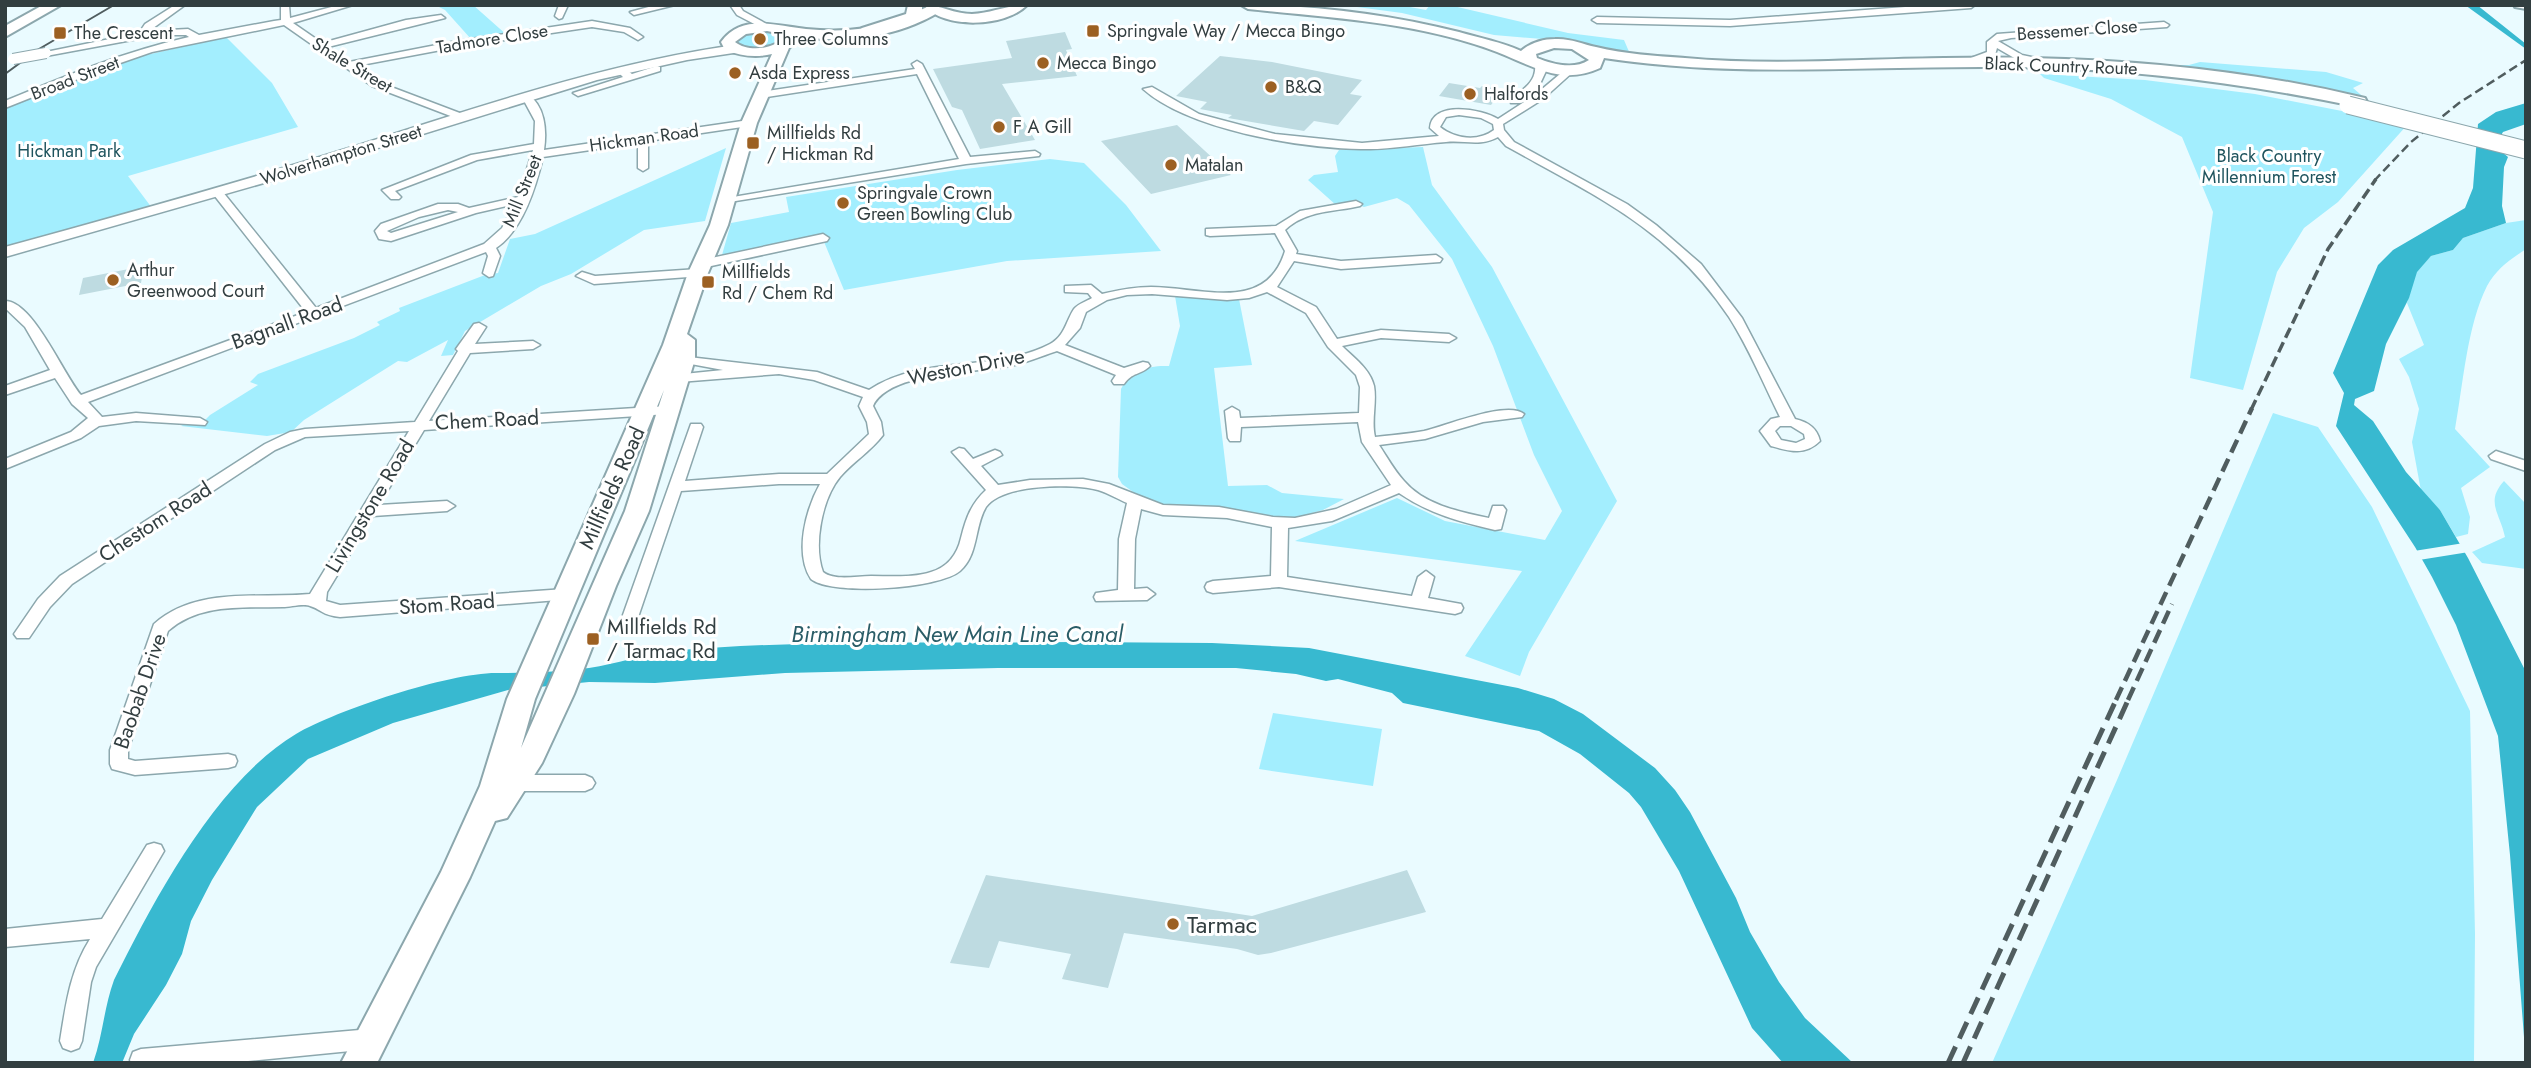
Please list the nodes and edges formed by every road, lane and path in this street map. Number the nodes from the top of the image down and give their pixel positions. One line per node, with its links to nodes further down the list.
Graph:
1 (54, 5): 26 (highway)
2 (181, 5): 27 (street)
3 (285, 5): 22 (street)
4 (349, 5): 22 (street, Broad Street)
5 (564, 5): 18 (street)
6 (671, 5): 17 (street)
7 (915, 5): 25 (highway)
8 (1040, 5): 15 (highway)
9 (1248, 5): 38 (highway)
10 (1317, 5): 33 (highway)
11 (1971, 5): 21 (street)
12 (2519, 5): 13 (street)
13 (2526, 6)
14 (932, 7): 20 (highway); 25 (main road)
15 (1017, 7): 20 (highway)
16 (737, 9): 24 (street); 32 (street)
17 (634, 12)
18 (559, 16)
19 (441, 18): 34 (street)
20 (976, 18): 30 (main road)
21 (1598, 20)
22 (286, 22): 29 (street, Broad Street); 34 (street, Shale Street)
23 (2164, 25): 31 (street, Bessemer Close)
24 (767, 27): 30 (main road); 32 (main road)
25 (867, 31): 30 (main road)
26 (5, 32)
27 (142, 35): 29 (street); 36 (street, bridge)
28 (638, 37): 40 (street, Tadmore Close)
29 (197, 38): 50 (street, Broad Street)
30 (787, 41): 32 (main road); 44 (main road, Millfields Road)
31 (1992, 43): 37 (street, Bessemer Close); 39 (street, Bessemer Close)
32 (736, 44): 43 (main road, Wolverhampton Street); 44 (main road)
33 (1543, 45): 35 (highway); 38 (highway)
34 (318, 47): 40 (street, Shale Street)
35 (1589, 59): 37 (highway, Black Country Route); 42 (highway); 49 (highway, Black Country Route)
36 (9, 60)
37 (1965, 62): 39 (highway, Black Country Route)
38 (1533, 63): 42 (highway); 51 (street)
39 (2048, 63): 49 (highway, Black Country Route)
40 (346, 65): 52 (street, Shale Street)
41 (657, 69): 43 (street)
42 (1569, 71): 54 (street)
43 (626, 74): 46 (street); 48 (main road, Wolverhampton Street)
44 (769, 78): 47 (main road, Millfields Road)
45 (1148, 89): 59 (street)
46 (578, 93)
47 (761, 95): 53 (main road, Millfields Road); 64 (street)
48 (527, 97): 52 (main road, Wolverhampton Street); 61 (street, Mill Street)
49 (2354, 104): 60 (highway, Black Country Route); 62 (highway, Black Country Route, bridge)
50 (5, 105)
51 (1480, 114): 54 (street); 55 (street)
52 (461, 117): 67 (main road, Wolverhampton Street)
53 (750, 123): 56 (street, Hickman Road); 70 (main road, Millfields Road)
54 (1498, 127): 58 (street); 65 (street)
55 (1435, 128): 57 (street); 59 (street)
56 (643, 137): 61 (street, Hickman Road); 66 (street)
57 (1452, 138): 58 (street); 59 (street)
58 (1475, 140): 65 (street)
59 (1415, 141)
60 (2526, 144)
61 (539, 150): 68 (street, Hickman Road); 69 (street, Mill Street)
62 (2526, 150)
63 (1035, 154): 64 (street)
64 (965, 161): 70 (street)
65 (1545, 164): 108 (street)
66 (643, 168)
67 (218, 192): 77 (main road, Wolverhampton Street); 87 (street)
68 (395, 198)
69 (522, 200): 72 (street); 76 (street, Mill Street)
70 (727, 201): 80 (main road, Millfields Road)
71 (1356, 204): 73 (street)
72 (467, 212): 72 (street)
73 (1279, 229): 74 (street); 78 (street)
74 (1210, 232)
75 (823, 238): 80 (street)
76 (492, 244): 81 (street); 87 (street, Bagnall Road)
77 (5, 253)
78 (1289, 257): 79 (street); 83 (street)
79 (1436, 259)
80 (700, 269): 82 (street); 88 (main road, Millfields Road)
81 (489, 273)
82 (582, 276)
83 (1268, 287): 85 (street); 91 (street)
84 (1069, 289): 85 (street)
85 (1097, 289): 93 (street)
86 (8, 304): 97 (street)
87 (313, 313): 100 (street, Bagnall Road)
88 (685, 314): 96 (main road, Millfields Road); 102 (main road, Millfields Road)
89 (479, 327): 94 (street, Livingstone Road)
90 (1449, 338): 91 (street)
91 (1333, 344): 105 (street)
92 (533, 345): 94 (street)
93 (1057, 346): 95 (street); 99 (street, Weston Drive)
94 (463, 349): 109 (street, Livingstone Road)
95 (1143, 366)
96 (682, 369): 99 (street); 102 (main road, Millfields Road)
97 (58, 372): 98 (street); 100 (street)
98 (5, 391)
99 (871, 395): 120 (street)
100 (77, 401): 106 (street)
101 (1480, 401): 104 (street)
102 (657, 411): 109 (street, Chem Road); 126 (main road, Millfields Road); 129 (main road, Millfields Road)
103 (1517, 414): 104 (street)
104 (1490, 416): 113 (street)
105 (1365, 417): 110 (street); 113 (street)
106 (95, 422): 107 (street); 117 (street)
107 (200, 422)
108 (1790, 422)
109 (418, 424): 112 (street, Chem Road); 128 (street, Livingstone Road)
110 (1234, 424)
111 (696, 427): 121 (street)
112 (306, 433): 142 (street, Chestom Road)
113 (1369, 442): 122 (street)
114 (959, 452): 118 (street)
115 (995, 455): 118 (street)
116 (2497, 456): 119 (street)
117 (5, 464)
118 (971, 464): 123 (street)
119 (2526, 466)
120 (830, 479): 121 (street); 123 (street)
121 (675, 487): 141 (street)
122 (1400, 487): 127 (street); 130 (street)
123 (995, 491): 124 (street)
124 (1135, 502): 130 (street); 136 (street)
125 (447, 506): 128 (street)
126 (636, 510): 129 (main road); 145 (main road, Millfields Road)
127 (1498, 510)
128 (368, 511): 139 (street, Livingstone Road)
129 (600, 515): 135 (main road, Millfields Road)
130 (1280, 523): 132 (street)
131 (1426, 577): 138 (street)
132 (1279, 581): 133 (street); 138 (street)
133 (1213, 587)
134 (1147, 594): 136 (street)
135 (565, 595): 139 (street, Stom Road); 145 (main road, Millfields Road)
136 (1126, 595): 137 (street)
137 (1102, 597)
138 (1419, 603): 140 (street)
139 (322, 604): 143 (street, Baobab Drive)
140 (1455, 608)
141 (626, 629)
142 (23, 634)
143 (228, 761)
144 (585, 783): 145 (street)
145 (504, 785): 150 (main road)
146 (154, 850): 147 (street)
147 (105, 928): 148 (street); 149 (street)
148 (5, 938)
149 (71, 1041)
150 (365, 1051): 151 (street)
151 (141, 1060)

